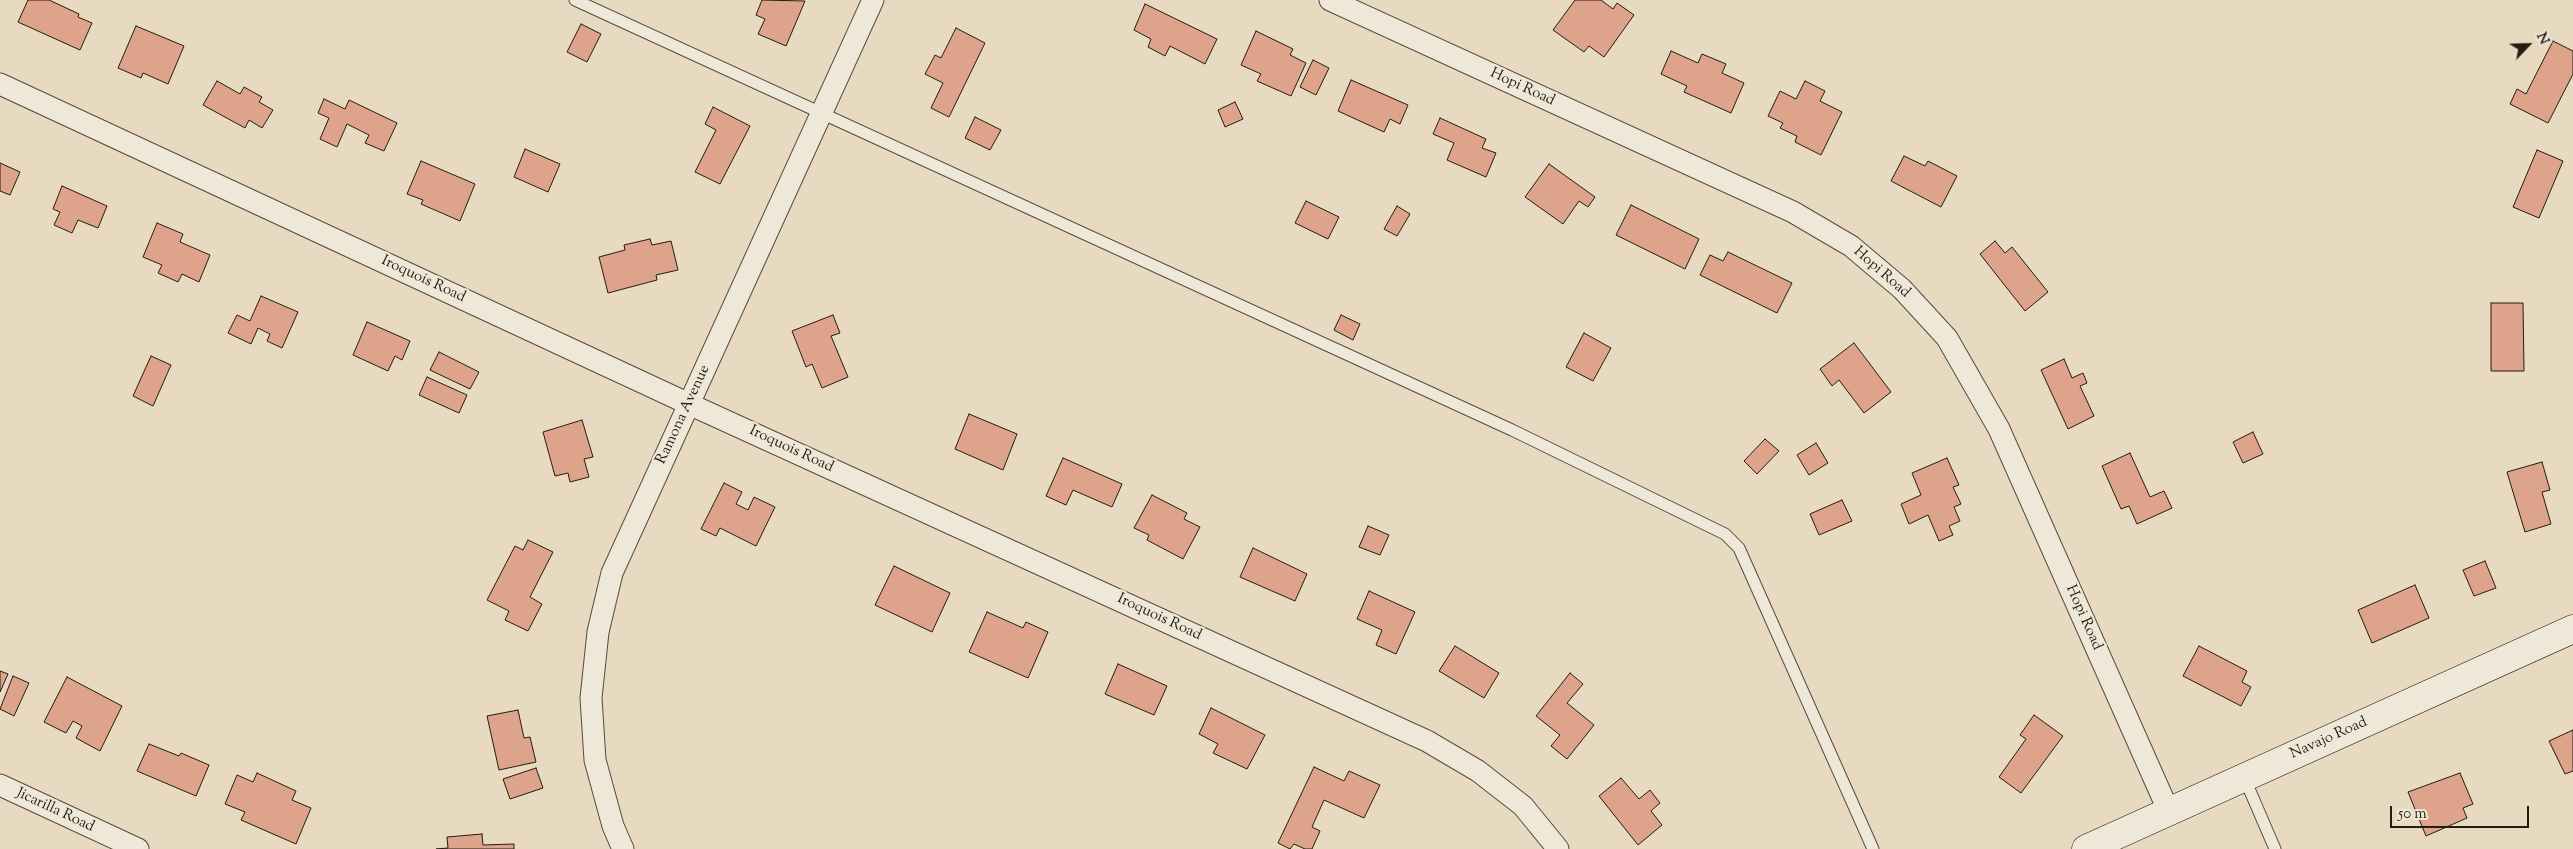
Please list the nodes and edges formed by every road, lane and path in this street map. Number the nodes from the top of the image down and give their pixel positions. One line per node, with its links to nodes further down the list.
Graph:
1 (575, 0): 5 (lane)
2 (874, 0): 5 (street, Ramona Avenue)
3 (1330, 0): 10 (street, Hopi Road)
4 (0, 84): 6 (street, Iroquois Road)
5 (820, 115): 6 (street, Ramona Avenue); 14 (lane)
6 (690, 404): 12 (street, Ramona Avenue); 13 (street, Iroquois Road)
7 (2573, 629): 8 (main road, Navajo Road)
8 (2244, 777): 10 (main road, Navajo Road); 16 (lane)
9 (0, 785): 11 (street, Jicarilla Road)
10 (2169, 812): 15 (main road, Navajo Road)
11 (138, 849)
12 (623, 849)
13 (1558, 849)
14 (1873, 849)
15 (2086, 849)
16 (2275, 849)

